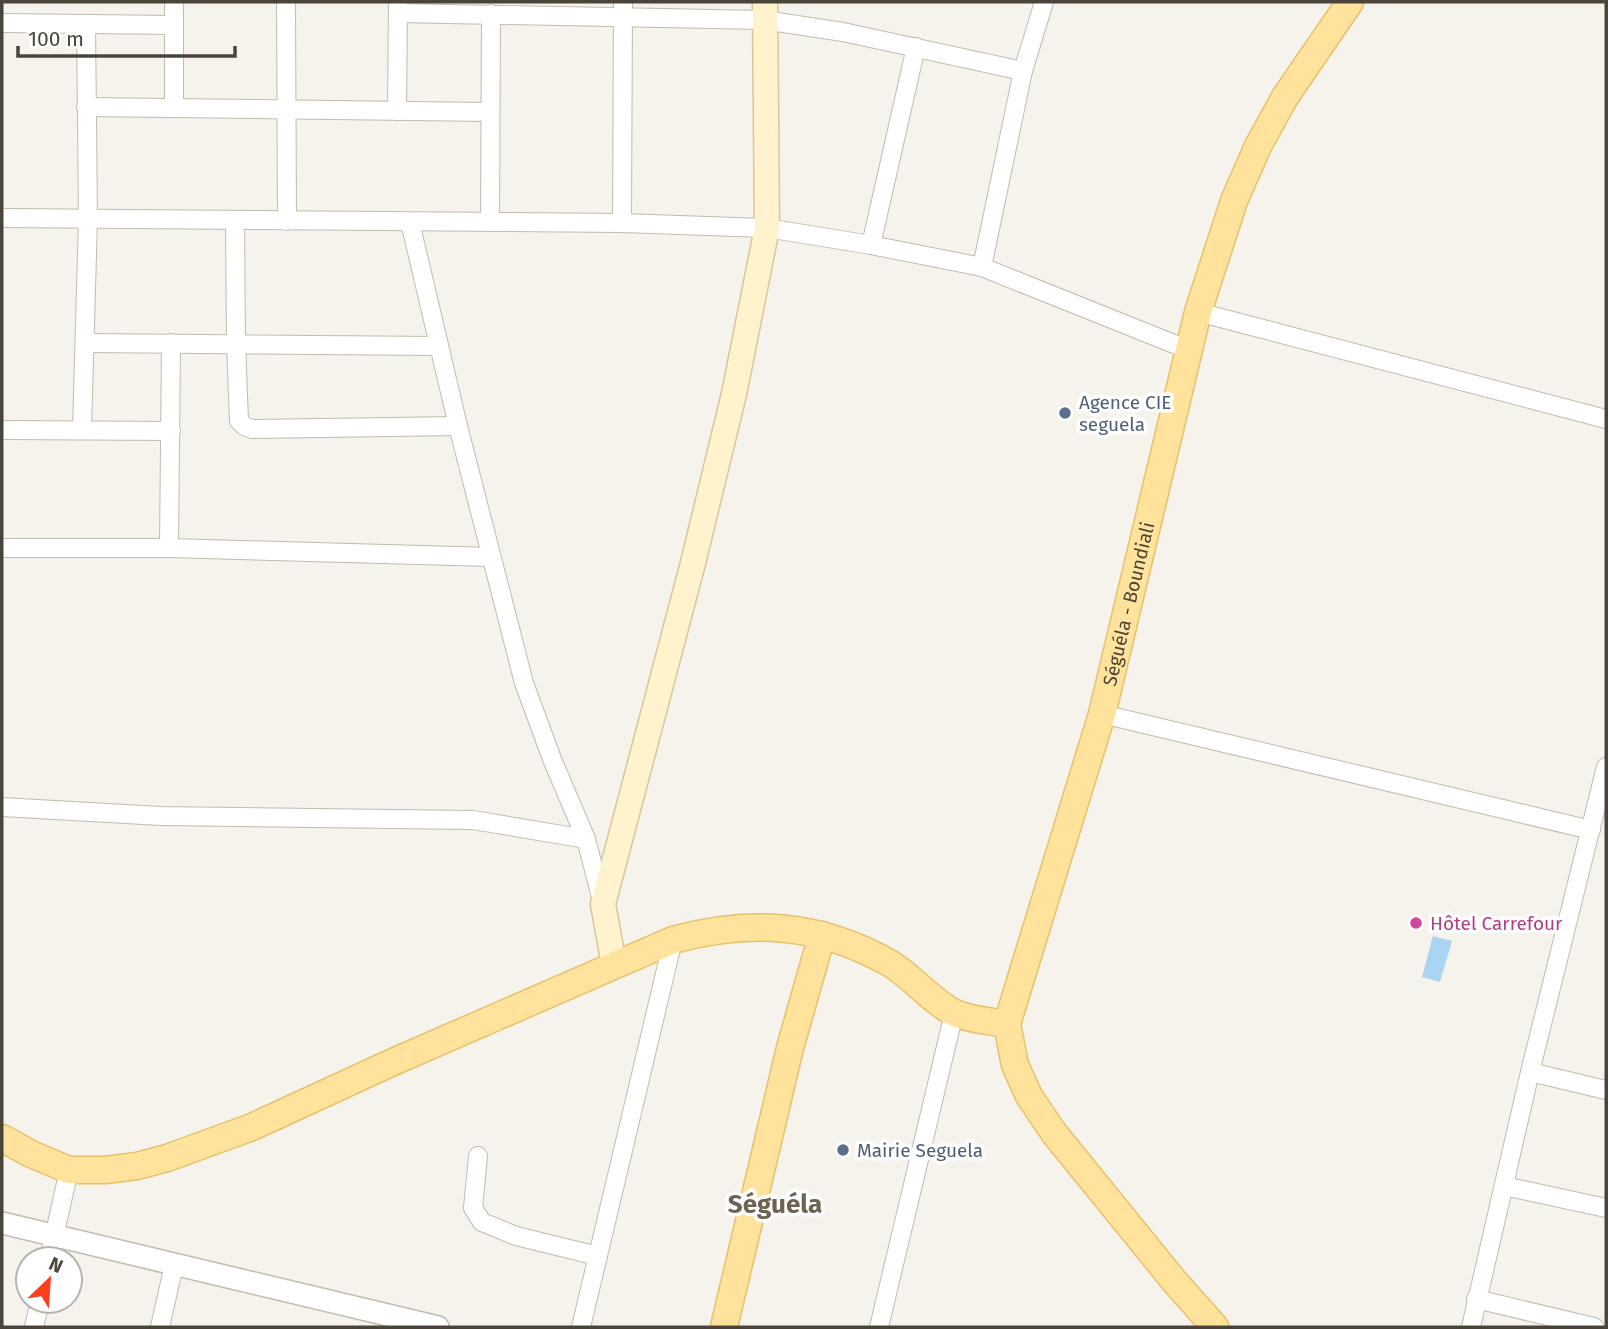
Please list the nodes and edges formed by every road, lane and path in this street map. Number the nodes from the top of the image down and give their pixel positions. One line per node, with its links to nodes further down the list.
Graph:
1 (174, 2): 11 (street)
2 (286, 2): 16 (street)
3 (1044, 2): 13 (street)
4 (1350, 2): 29 (main road, Séguéla - Boundiali)
5 (398, 7): 8 (street); 17 (street)
6 (623, 9): 7 (street); 8 (street); 25 (street)
7 (764, 11): 12 (street); 26 (main road)
8 (491, 14): 18 (street)
9 (2, 23): 10 (street)
10 (86, 24): 11 (street); 14 (street)
11 (174, 25): 15 (street)
12 (916, 47): 13 (street); 27 (street)
13 (1023, 71): 28 (street)
14 (86, 107): 15 (street); 20 (street)
15 (174, 108): 16 (street)
16 (287, 110): 17 (street); 22 (street)
17 (397, 111): 18 (street)
18 (490, 112): 24 (street)
19 (2, 218): 20 (street)
20 (88, 219): 21 (street); 30 (street)
21 (235, 221): 22 (street); 32 (street)
22 (287, 221): 23 (street)
23 (410, 222): 24 (street); 33 (street)
24 (490, 222): 25 (street)
25 (622, 223): 26 (street)
26 (767, 228): 27 (street); 48 (main road)
27 (872, 245): 28 (street)
28 (982, 267): 34 (street)
29 (1198, 312): 34 (main road, Séguéla - Boundiali); 35 (street)
30 (85, 343): 31 (street); 38 (street)
31 (171, 343): 32 (street); 39 (street)
32 (236, 344): 33 (street); 36 (street)
33 (439, 346): 36 (street)
34 (1189, 350): 43 (main road, Séguéla - Boundiali)
35 (1606, 419)
36 (458, 426): 42 (street)
37 (2, 430): 38 (street)
38 (82, 430): 39 (street)
39 (170, 431): 41 (street)
40 (2, 548): 41 (street)
41 (169, 548): 42 (street)
42 (491, 557): 47 (street)
43 (1102, 714): 46 (street); 53 (main road, Séguéla - Boundiali)
44 (1606, 767): 46 (street)
45 (2, 807): 47 (street)
46 (1597, 822): 54 (street)
47 (586, 839): 48 (street)
48 (603, 904): 51 (main road)
49 (822, 934): 50 (main road); 52 (main road); 71 (main road)
50 (673, 940): 51 (main road); 64 (street)
51 (614, 965): 58 (main road)
52 (954, 1013): 53 (main road); 72 (street)
53 (1007, 1024): 73 (main road)
54 (1530, 1072): 55 (street); 59 (street)
55 (1606, 1090)
56 (2, 1138): 58 (main road)
57 (478, 1156): 64 (street)
58 (69, 1170): 62 (street)
59 (1504, 1186): 60 (street); 66 (street)
60 (1606, 1208)
61 (2, 1223): 62 (street)
62 (54, 1236): 63 (street); 65 (street)
63 (52, 1245)
64 (598, 1256): 70 (street)
65 (174, 1265): 67 (street); 68 (street)
66 (1476, 1299): 74 (street); 75 (street)
67 (371, 1319): 69 (street)
68 (160, 1327)
69 (438, 1327)
70 (581, 1327)
71 (724, 1327)
72 (879, 1327)
73 (1215, 1327)
74 (1471, 1327)
75 (1589, 1327)

